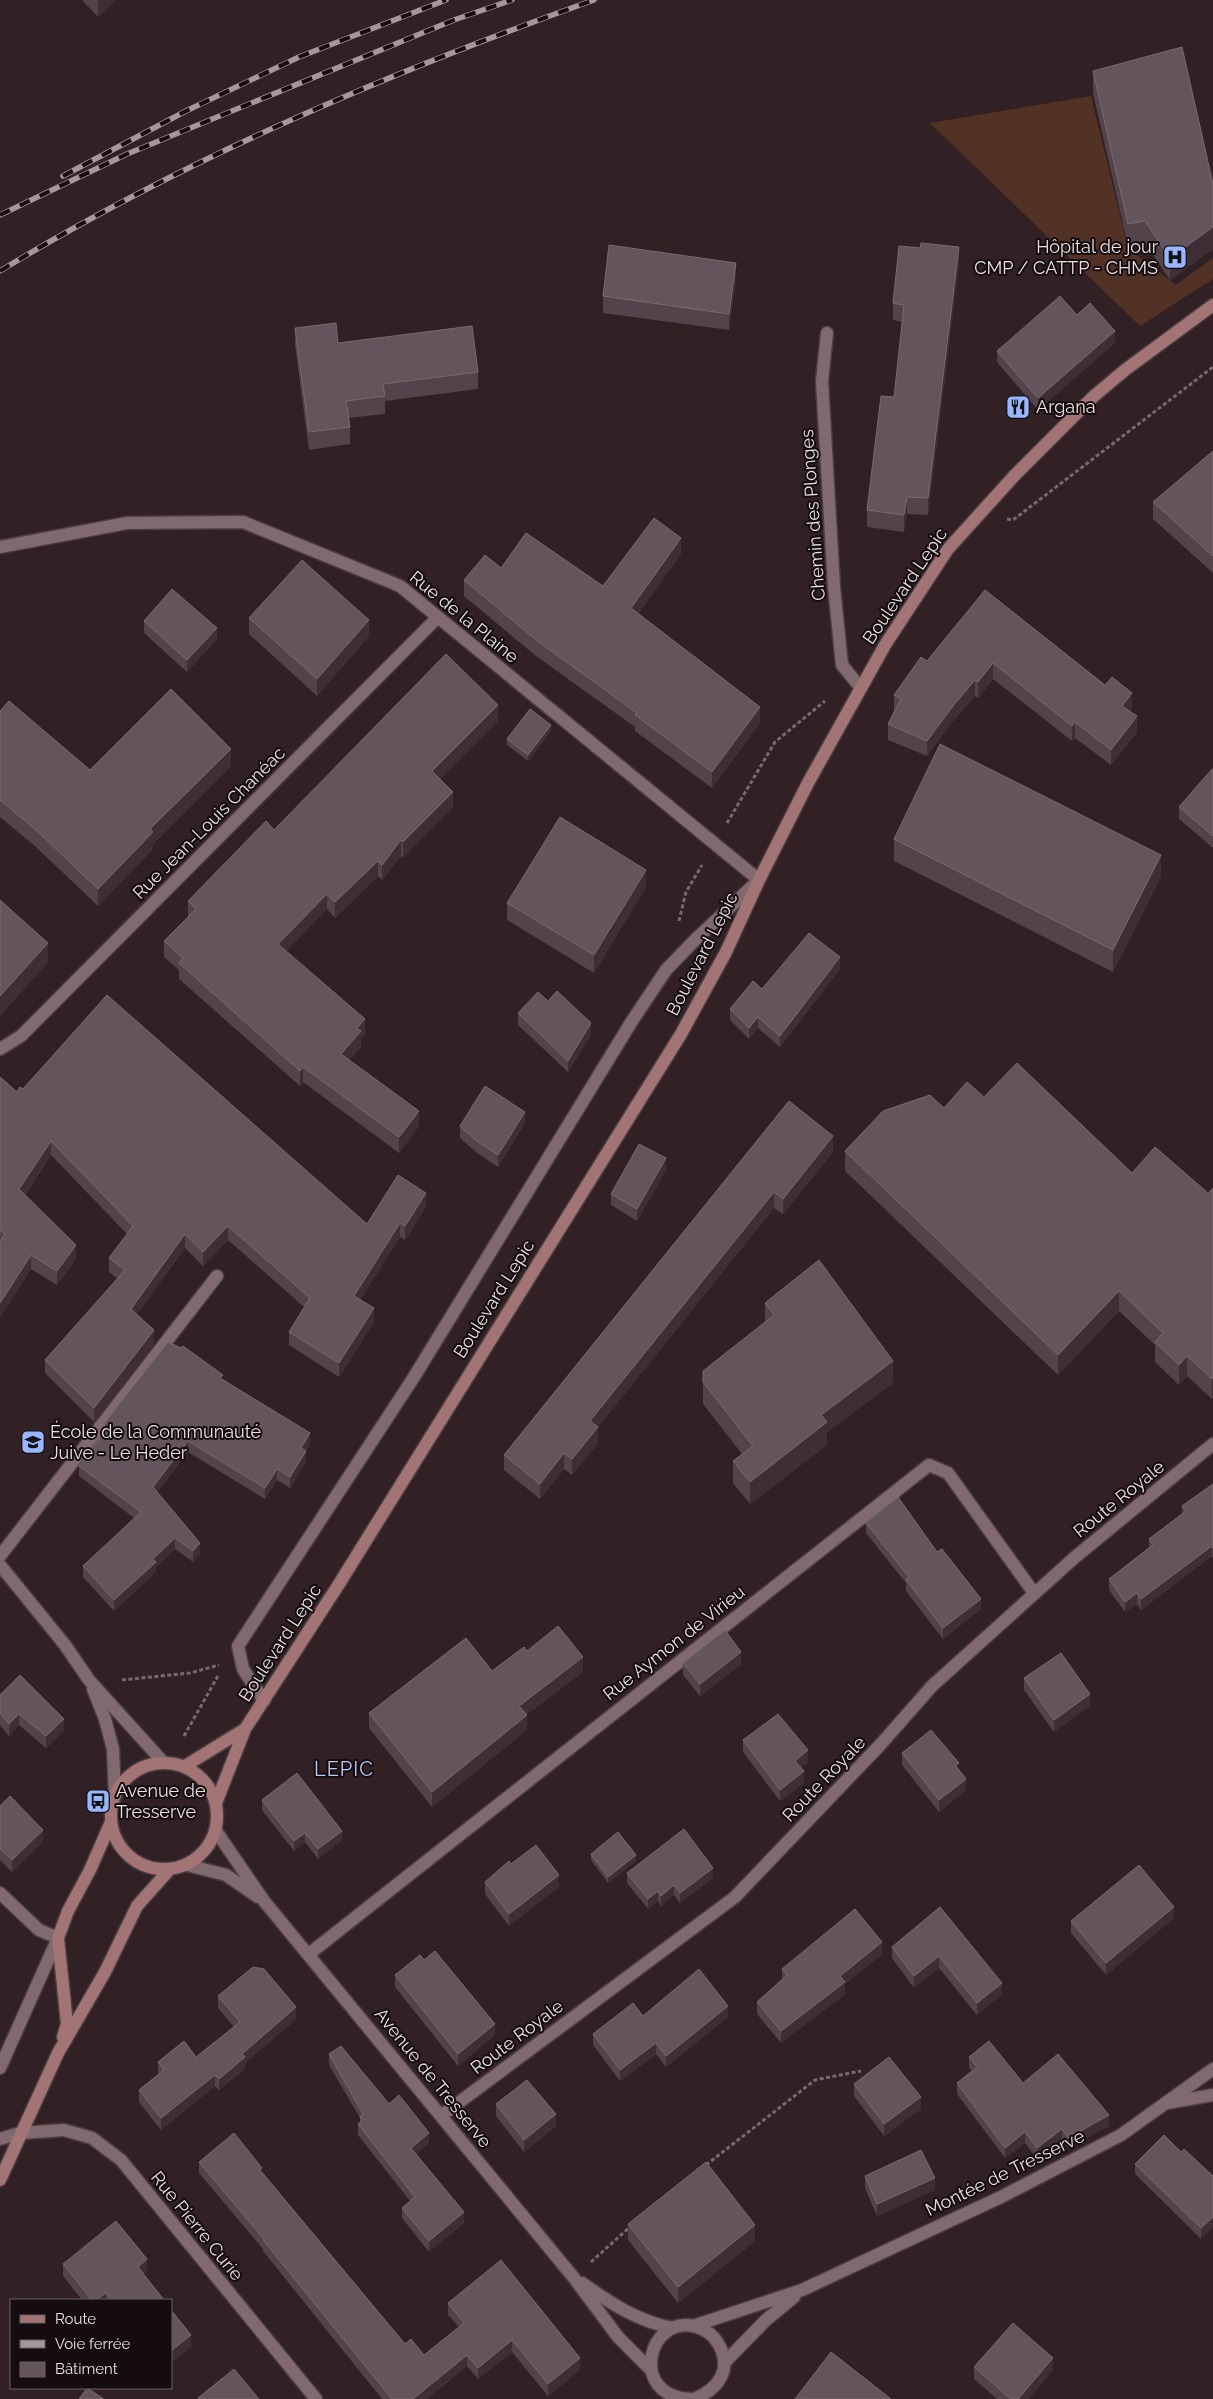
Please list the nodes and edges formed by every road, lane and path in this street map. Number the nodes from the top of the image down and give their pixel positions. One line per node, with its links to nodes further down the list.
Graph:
1 (1213, 305): 4 (main road, Boulevard Lepic)
2 (827, 333): 7 (street, Chemin des Plonges)
3 (1213, 367): 4 (path)
4 (977, 514): 7 (main road, Boulevard Lepic)
5 (0, 547): 6 (street, Rue de la Plaine)
6 (438, 617): 8 (street, Rue de la Plaine); 11 (street, Rue Jean-Louis Chanéac)
7 (861, 688): 8 (path); 9 (main road, Boulevard Lepic)
8 (715, 844): 9 (street, Rue de la Plaine); 10 (path)
9 (759, 880): 18 (main road, Boulevard Lepic); 18 (street, Boulevard Lepic)
10 (678, 921)
11 (0, 1048)
12 (217, 1276): 14 (street)
13 (1213, 1444): 16 (street, Route Royale)
14 (0, 1556)
15 (0, 1565): 17 (street)
16 (1034, 1593): 31 (street, Rue Aymon de Virieu); 38 (street, Route Royale)
17 (89, 1680): 20 (street); 20 (path); 22 (street)
18 (264, 1701): 19 (main road, Boulevard Lepic)
19 (245, 1729): 21 (main road, Boulevard Lepic); 23 (main road, Boulevard Lepic)
20 (167, 1763): 21 (main road); 22 (main road)
21 (185, 1766): 23 (main road)
22 (114, 1796): 24 (main road)
23 (216, 1803): 25 (main road)
24 (111, 1822): 27 (main road); 30 (main road)
25 (216, 1832): 26 (main road); 29 (street, Avenue de Tresserve)
26 (187, 1865): 27 (main road); 29 (street, Avenue de Tresserve)
27 (170, 1869): 32 (main road)
28 (0, 1893): 30 (street)
29 (264, 1901): 31 (street, Avenue de Tresserve)
30 (58, 1938): 32 (main road); 33 (street)
31 (309, 1954): 38 (street, Avenue de Tresserve)
32 (58, 2052): 39 (main road)
33 (0, 2068)
34 (1213, 2069): 37 (street, Montée de Tresserve)
35 (860, 2070): 41 (path)
36 (1213, 2095): 37 (street)
37 (1167, 2103): 45 (street, Montée de Tresserve)
38 (442, 2115): 44 (street, Avenue de Tresserve)
39 (20, 2133): 40 (street, Rue Pierre Curie); 42 (main road); 52 (street, Rue Pierre Curie)
40 (0, 2139)
41 (704, 2167)
42 (0, 2180)
43 (632, 2225): 44 (path)
44 (574, 2278): 47 (street, Avenue de Tresserve); 49 (street, Avenue de Tresserve)
45 (802, 2290): 46 (street, Avenue de Tresserve); 48 (street, Avenue de Tresserve)
46 (693, 2326): 47 (street, Avenue de Tresserve); 48 (street)
47 (673, 2328): 49 (street)
48 (724, 2363): 51 (street, Avenue de Tresserve)
49 (651, 2370): 50 (street, Avenue de Tresserve)
50 (666, 2395): 53 (street, Avenue de Tresserve)
51 (706, 2396): 53 (street, Avenue de Tresserve)
52 (316, 2399)
53 (692, 2399)

